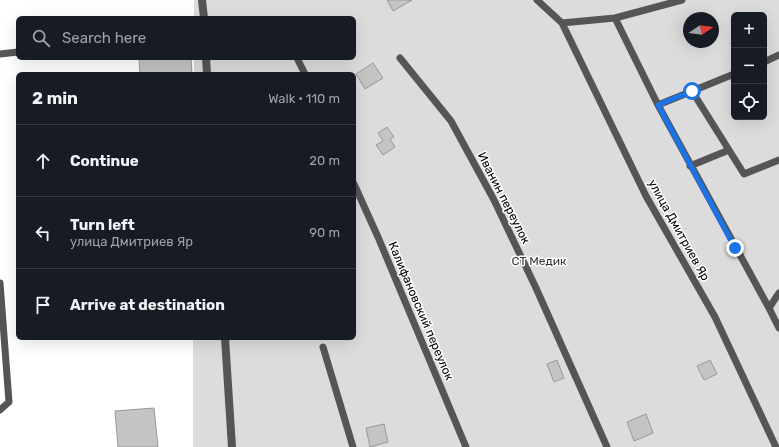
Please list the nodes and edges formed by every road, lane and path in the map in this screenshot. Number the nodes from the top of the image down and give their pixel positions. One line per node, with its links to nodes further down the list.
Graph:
1 (202, 0): 4 (street)
2 (537, 0): 6 (lane, улица Дмитриев Яр)
3 (682, 0): 5 (lane)
4 (204, 16)
5 (615, 18): 6 (lane); 18 (lane)
6 (562, 23): 34 (lane, улица Дмитриев Яр)
7 (16, 52): 8 (lane)
8 (0, 54)
9 (779, 56): 13 (lane)
10 (400, 58): 33 (lane, Иванин переулок)
11 (206, 60): 14 (street)
12 (298, 60): 15 (lane)
13 (767, 61)
14 (207, 72)
15 (304, 72)
16 (731, 75): 17 (lane)
17 (692, 91): 18 (lane); 19 (lane)
18 (658, 105): 21 (lane)
19 (730, 150): 20 (lane); 21 (lane)
20 (779, 160)
21 (690, 166): 25 (lane)
22 (356, 188): 32 (lane, Калифановский переулок)
23 (0, 282): 29 (lane)
24 (779, 293): 25 (lane)
25 (769, 308): 26 (lane)
26 (779, 328)
27 (225, 340): 30 (street)
28 (323, 347): 31 (lane)
29 (0, 410)
30 (232, 447)
31 (353, 447)
32 (466, 447)
33 (607, 447)
34 (776, 447)

